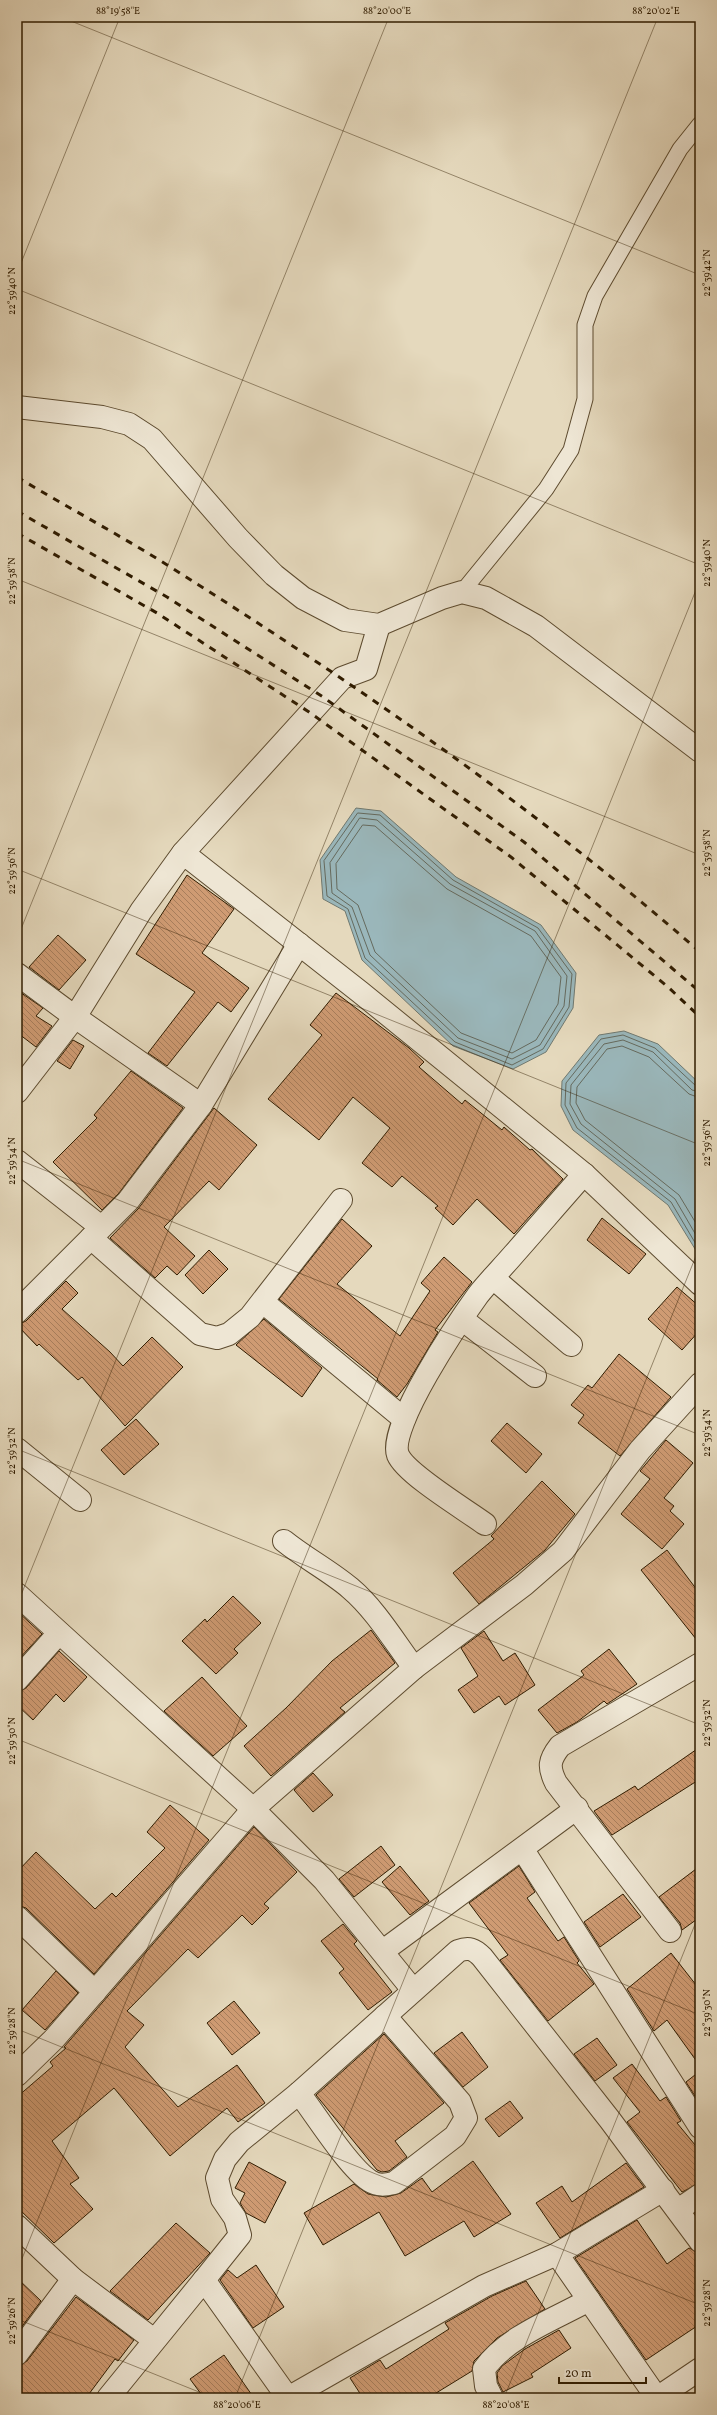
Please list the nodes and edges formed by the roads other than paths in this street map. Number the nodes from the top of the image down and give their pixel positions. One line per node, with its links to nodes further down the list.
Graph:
1 (700, 124): 3 (lane)
2 (17, 407): 4 (street)
3 (462, 592): 4 (street); 5 (street)
4 (380, 625): 6 (street)
5 (700, 751)
6 (183, 853): 7 (street); 9 (street)
7 (298, 944): 11 (street); 13 (street)
8 (17, 974): 9 (street)
9 (75, 1017): 10 (street); 11 (street)
10 (17, 1092)
11 (201, 1105): 15 (street)
12 (17, 1162): 15 (street)
13 (584, 1174): 16 (street); 17 (street)
14 (341, 1200): 18 (street)
15 (96, 1232): 18 (street); 19 (street)
16 (493, 1278): 20 (street); 21 (street)
17 (700, 1284)
18 (262, 1302): 24 (street)
19 (17, 1312)
20 (462, 1319): 22 (street); 24 (street)
21 (571, 1345)
22 (535, 1376)
23 (700, 1384): 32 (street)
24 (404, 1419): 27 (street)
25 (17, 1449): 26 (street)
26 (80, 1500)
27 (485, 1524)
28 (284, 1541): 32 (street)
29 (17, 1594): 30 (street)
30 (59, 1633): 33 (street); 35 (street)
31 (700, 1664): 34 (street)
32 (414, 1668): 35 (street)
33 (17, 1680)
34 (577, 1808): 36 (street); 38 (street)
35 (253, 1809): 39 (street); 41 (street)
36 (522, 1850): 39 (street); 45 (street)
37 (17, 1917): 41 (street)
38 (670, 1931)
39 (383, 1951): 40 (street)
40 (413, 1990): 42 (street); 46 (street)
41 (95, 1992): 43 (street)
42 (385, 2016): 44 (street); 44 (street)
43 (17, 2075)
44 (299, 2093): 53 (street)
45 (700, 2127)
46 (663, 2190): 48 (street); 51 (street)
47 (700, 2195): 48 (street)
48 (678, 2210): 50 (street)
49 (17, 2226): 52 (street)
50 (700, 2241)
51 (557, 2254): 53 (street); 54 (street)
52 (73, 2279): 55 (street); 56 (street)
53 (204, 2280): 55 (street)
54 (589, 2300): 57 (street); 59 (street)
55 (154, 2340): 58 (street)
56 (17, 2354)
57 (700, 2370)
58 (108, 2398)
59 (492, 2398)

